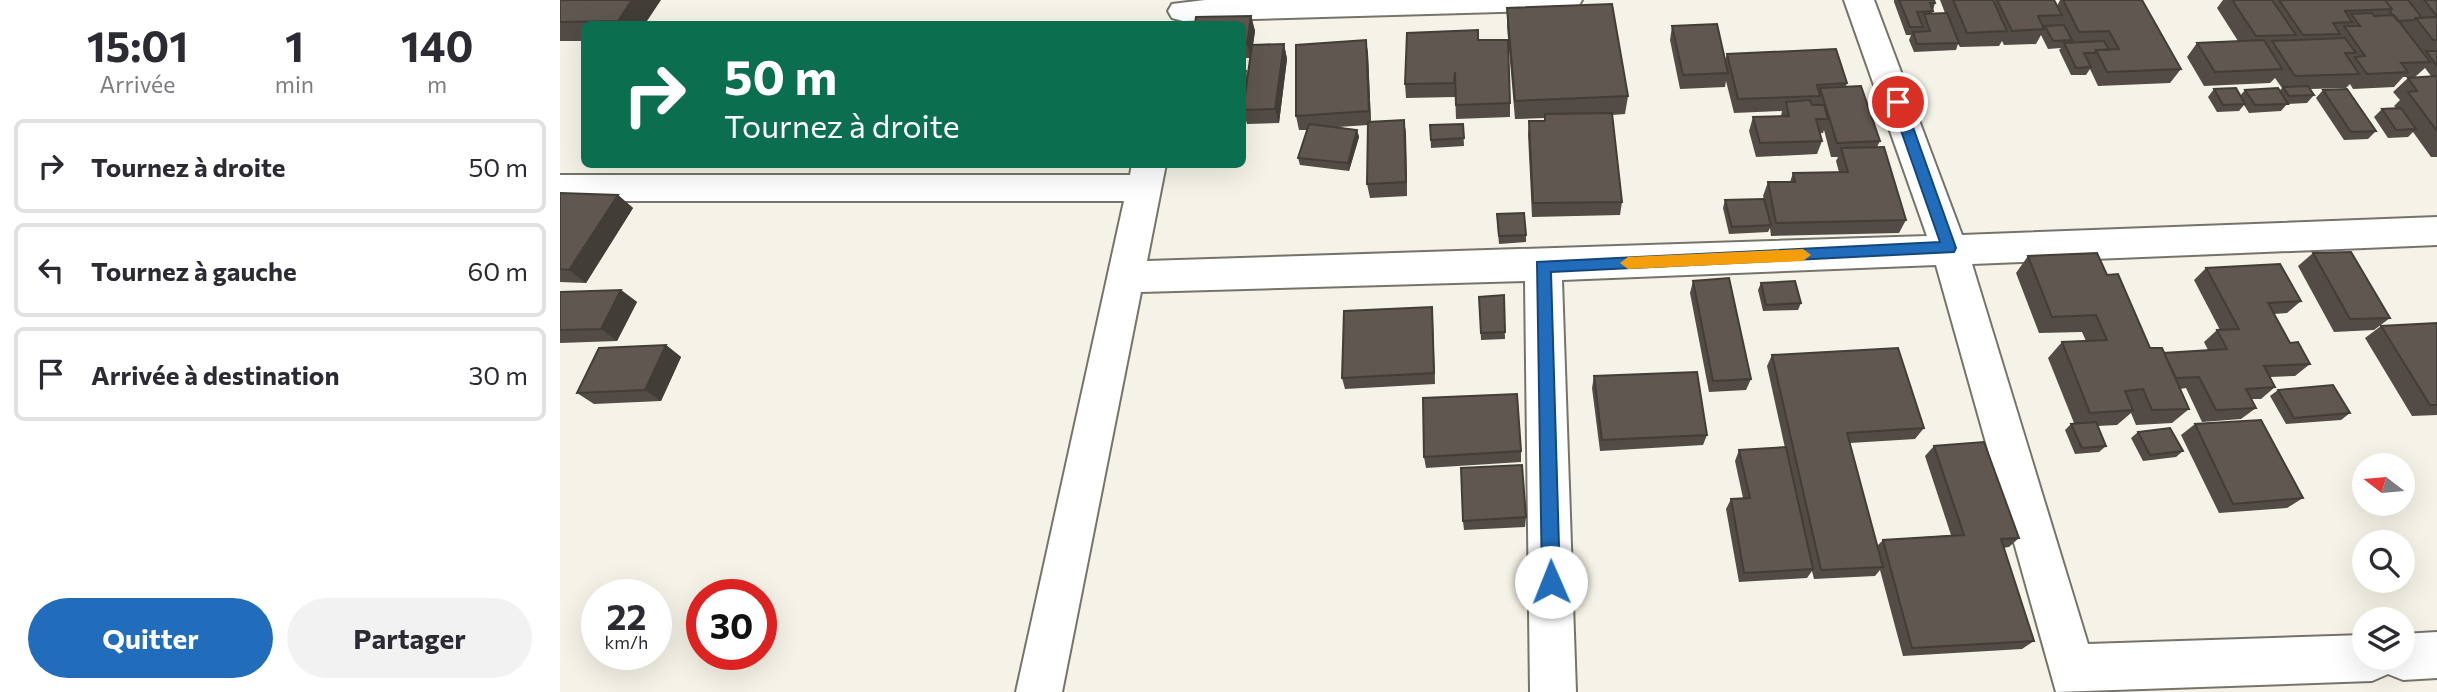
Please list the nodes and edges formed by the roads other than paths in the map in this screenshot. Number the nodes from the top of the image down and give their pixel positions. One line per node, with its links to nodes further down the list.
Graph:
1 (1567, 0): 3 (street)
2 (1859, 0): 7 (street)
3 (1183, 12)
4 (1146, 176): 5 (street); 9 (street)
5 (560, 188)
6 (2437, 231): 7 (street)
7 (1949, 248): 8 (street); 14 (street)
8 (1543, 266): 9 (street); 16 (street)
9 (1125, 276): 15 (street)
10 (2437, 655): 11 (street)
11 (2415, 656)
12 (2352, 663): 13 (street)
13 (2289, 677): 14 (street)
14 (2075, 680)
15 (1039, 692)
16 (1553, 692)

